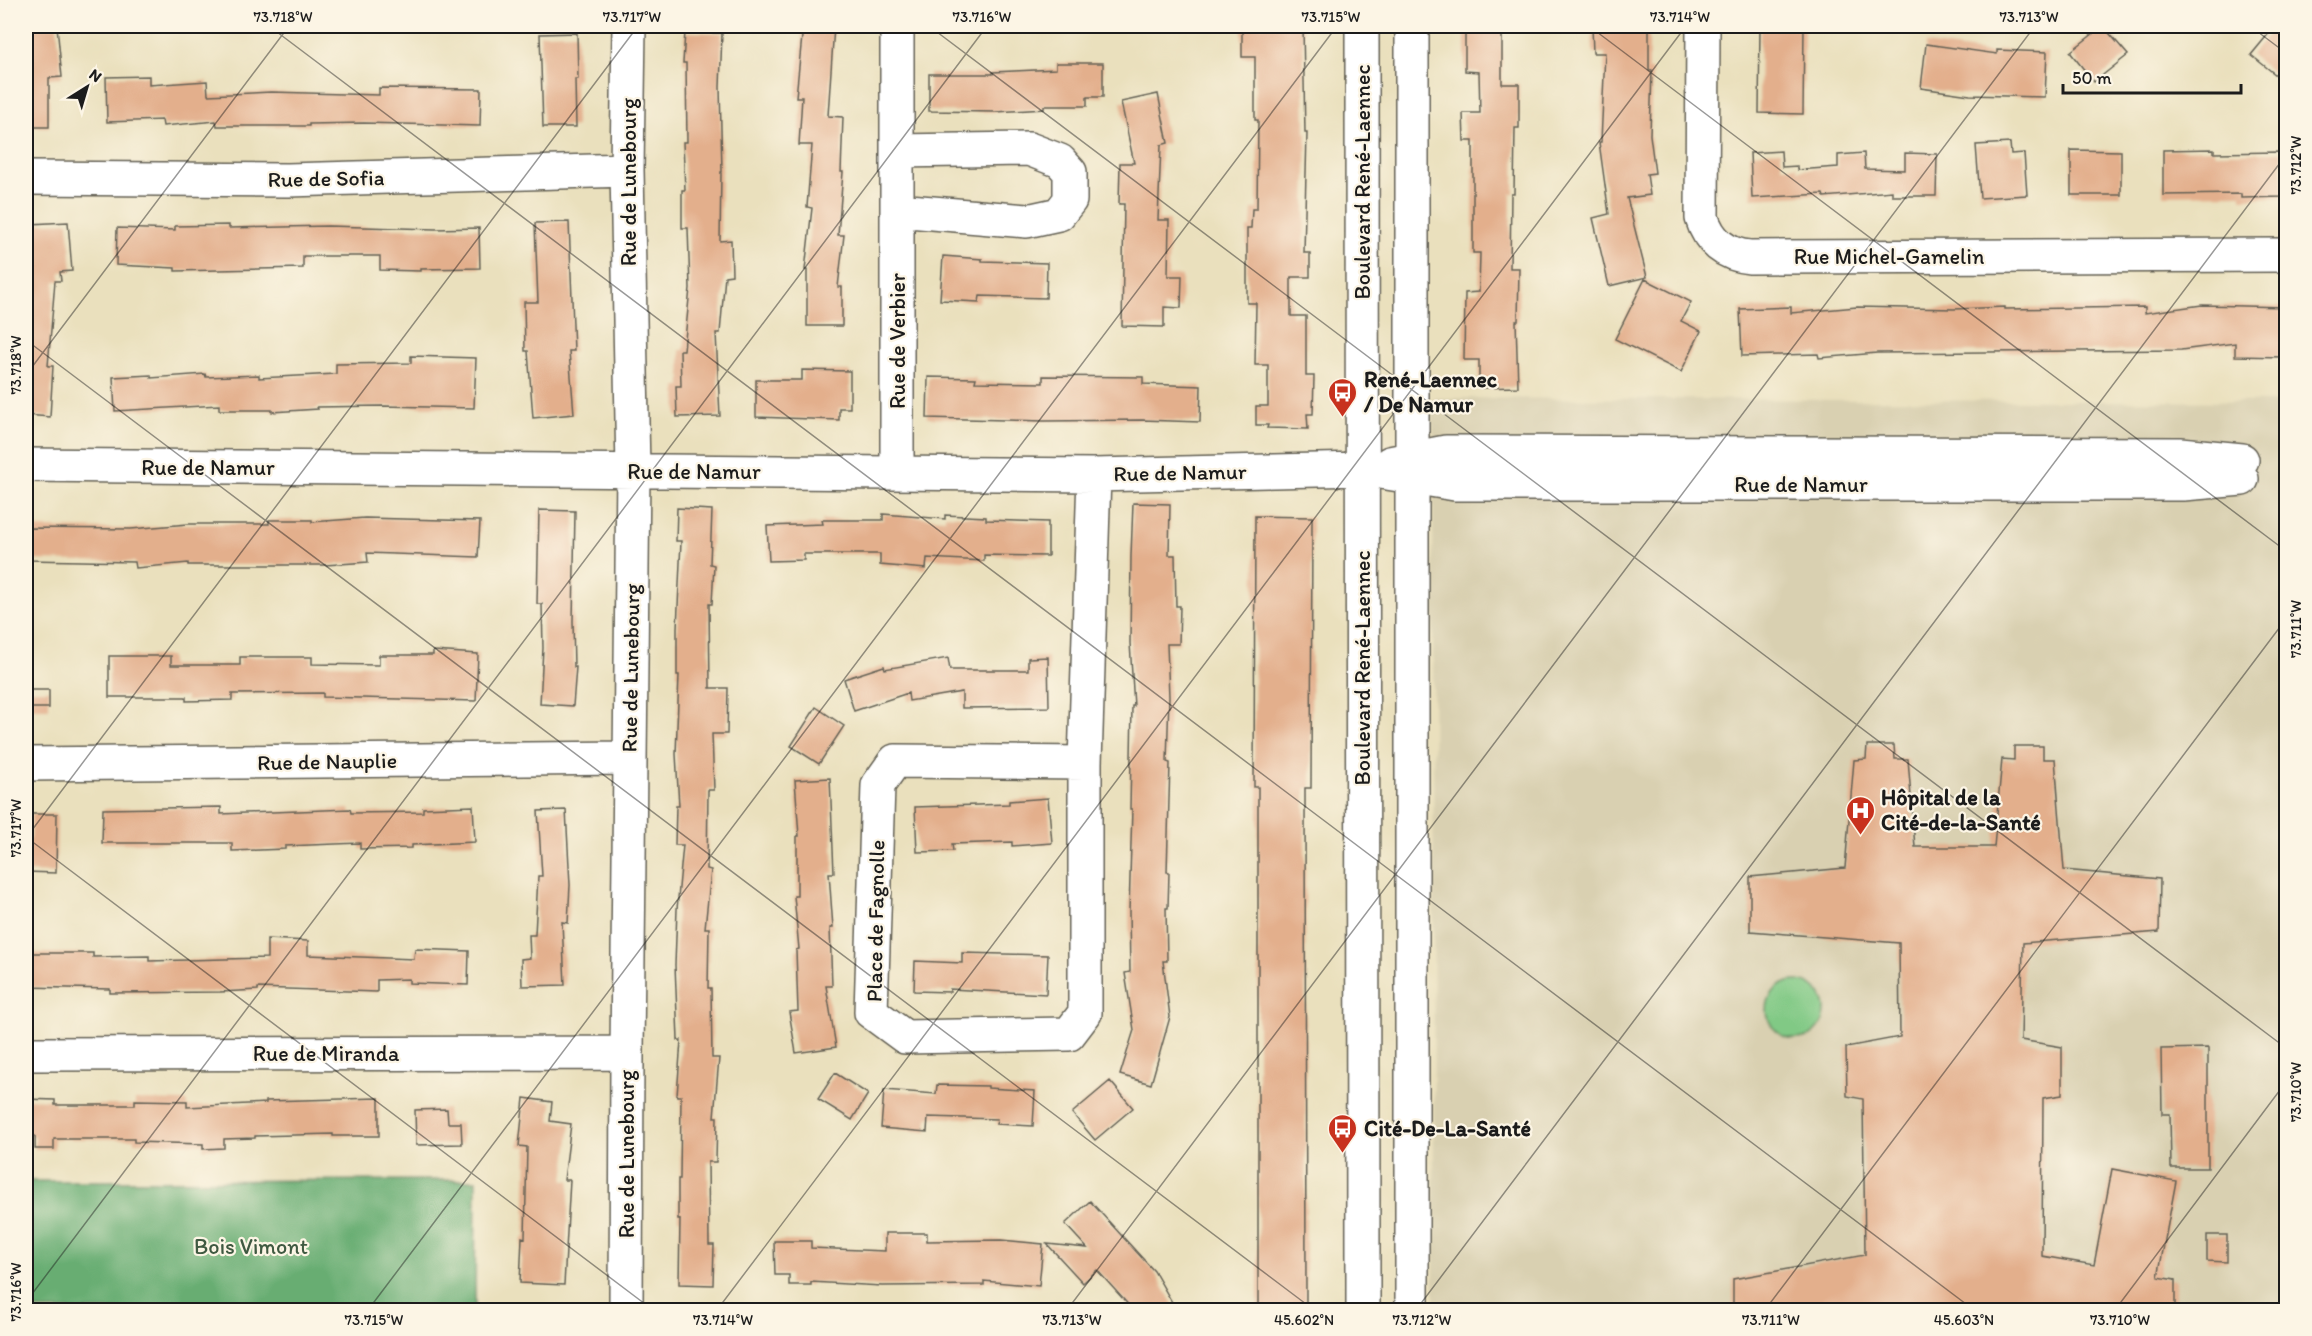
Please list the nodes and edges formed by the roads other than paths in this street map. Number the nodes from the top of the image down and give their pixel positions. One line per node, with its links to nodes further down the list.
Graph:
1 (629, 26): 7 (street, Rue de Lunebourg)
2 (897, 26): 6 (street, Rue de Verbier)
3 (1362, 26): 13 (street, Boulevard René-Laennec)
4 (1412, 26): 12 (street)
5 (1703, 26): 10 (street, Rue Michel-Gamelin)
6 (897, 151): 9 (street, Rue de Verbier); 9 (street)
7 (627, 170): 8 (street, Rue de Sofia); 14 (street, Rue de Lunebourg)
8 (26, 178)
9 (897, 210): 16 (street, Rue de Verbier)
10 (2286, 255)
11 (26, 465): 14 (street, Rue de Namur)
12 (1412, 468): 13 (street, Rue de Namur); 15 (street, Rue de Namur); 25 (street)
13 (1362, 469): 17 (street, Rue de Namur); 24 (street, Boulevard René-Laennec)
14 (633, 470): 16 (street, Rue de Namur); 18 (street, Rue de Lunebourg)
15 (2242, 470)
16 (897, 473): 17 (street, Rue de Namur)
17 (1094, 475): 19 (street, Place de Fagnolle)
18 (629, 758): 20 (street, Rue de Nauplie); 21 (street, Rue de Lunebourg)
19 (1085, 763): 19 (street, Place de Fagnolle)
20 (26, 764)
21 (627, 1053): 22 (street, Rue de Miranda); 23 (street, Rue de Lunebourg)
22 (26, 1054)
23 (626, 1311)
24 (1363, 1311)
25 (1412, 1311)

